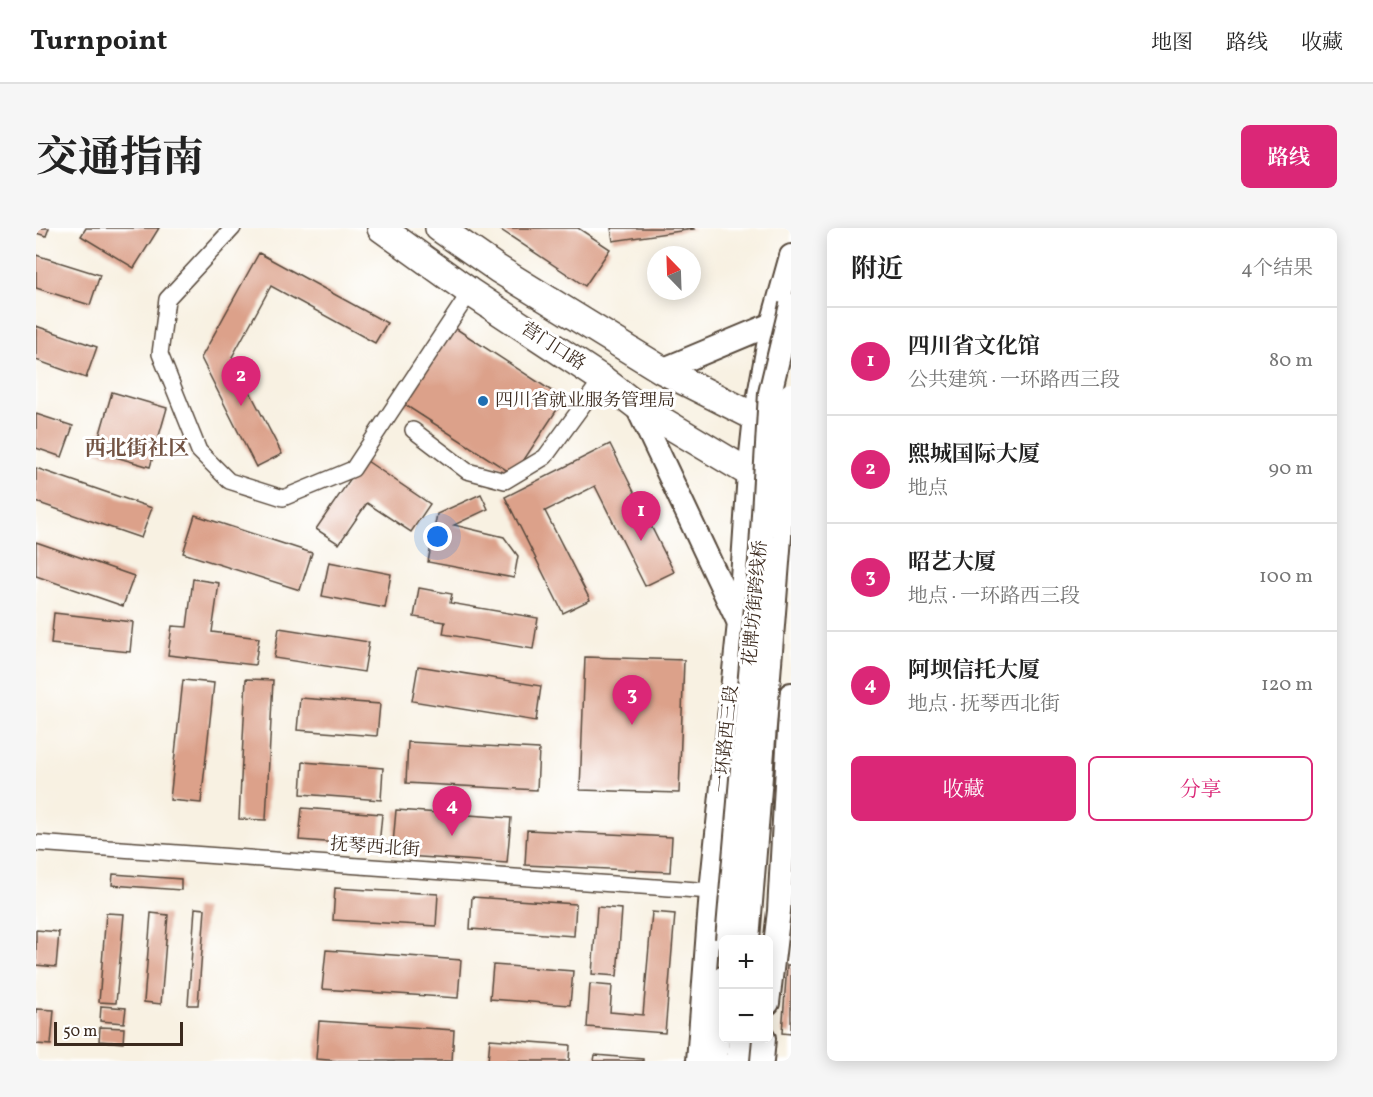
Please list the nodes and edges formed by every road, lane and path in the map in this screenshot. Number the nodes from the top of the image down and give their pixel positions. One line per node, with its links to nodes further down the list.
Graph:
1 (233, 228): 5 (street)
2 (381, 228): 5 (highway, 营门口路)
3 (439, 228): 8 (highway, 营门口路)
4 (791, 256): 7 (main road, 一环路西三段)
5 (470, 292): 9 (highway, 营门口路)
6 (791, 305): 21 (main road, 花牌坊街跨线桥, bridge)
7 (772, 324): 8 (main road); 12 (main road, 一环路西三段)
8 (662, 370): 12 (highway, 营门口路)
9 (602, 379): 11 (highway, 营门口路); 13 (street)
10 (791, 394): 22 (main road, 花牌坊街跨线桥, bridge)
11 (636, 405): 15 (highway, 营门口路); 17 (main road)
12 (755, 417): 14 (highway, 营门口路); 15 (main road, 一环路西三段)
13 (413, 430)
14 (791, 445)
15 (749, 473): 16 (highway, 营门口路); 17 (main road, 一环路西三段)
16 (791, 498)
17 (739, 623): 20 (main road, 一环路西三段)
18 (791, 694): 24 (main road)
19 (36, 843): 20 (street, 抚琴西北街)
20 (711, 891): 27 (main road, 一环路西三段)
21 (727, 935)
22 (748, 935)
23 (722, 989): 28 (main road)
24 (770, 989)
25 (740, 1043): 29 (main road)
26 (764, 1043): 30 (main road)
27 (698, 1061)
28 (716, 1061)
29 (738, 1061)
30 (762, 1061)

